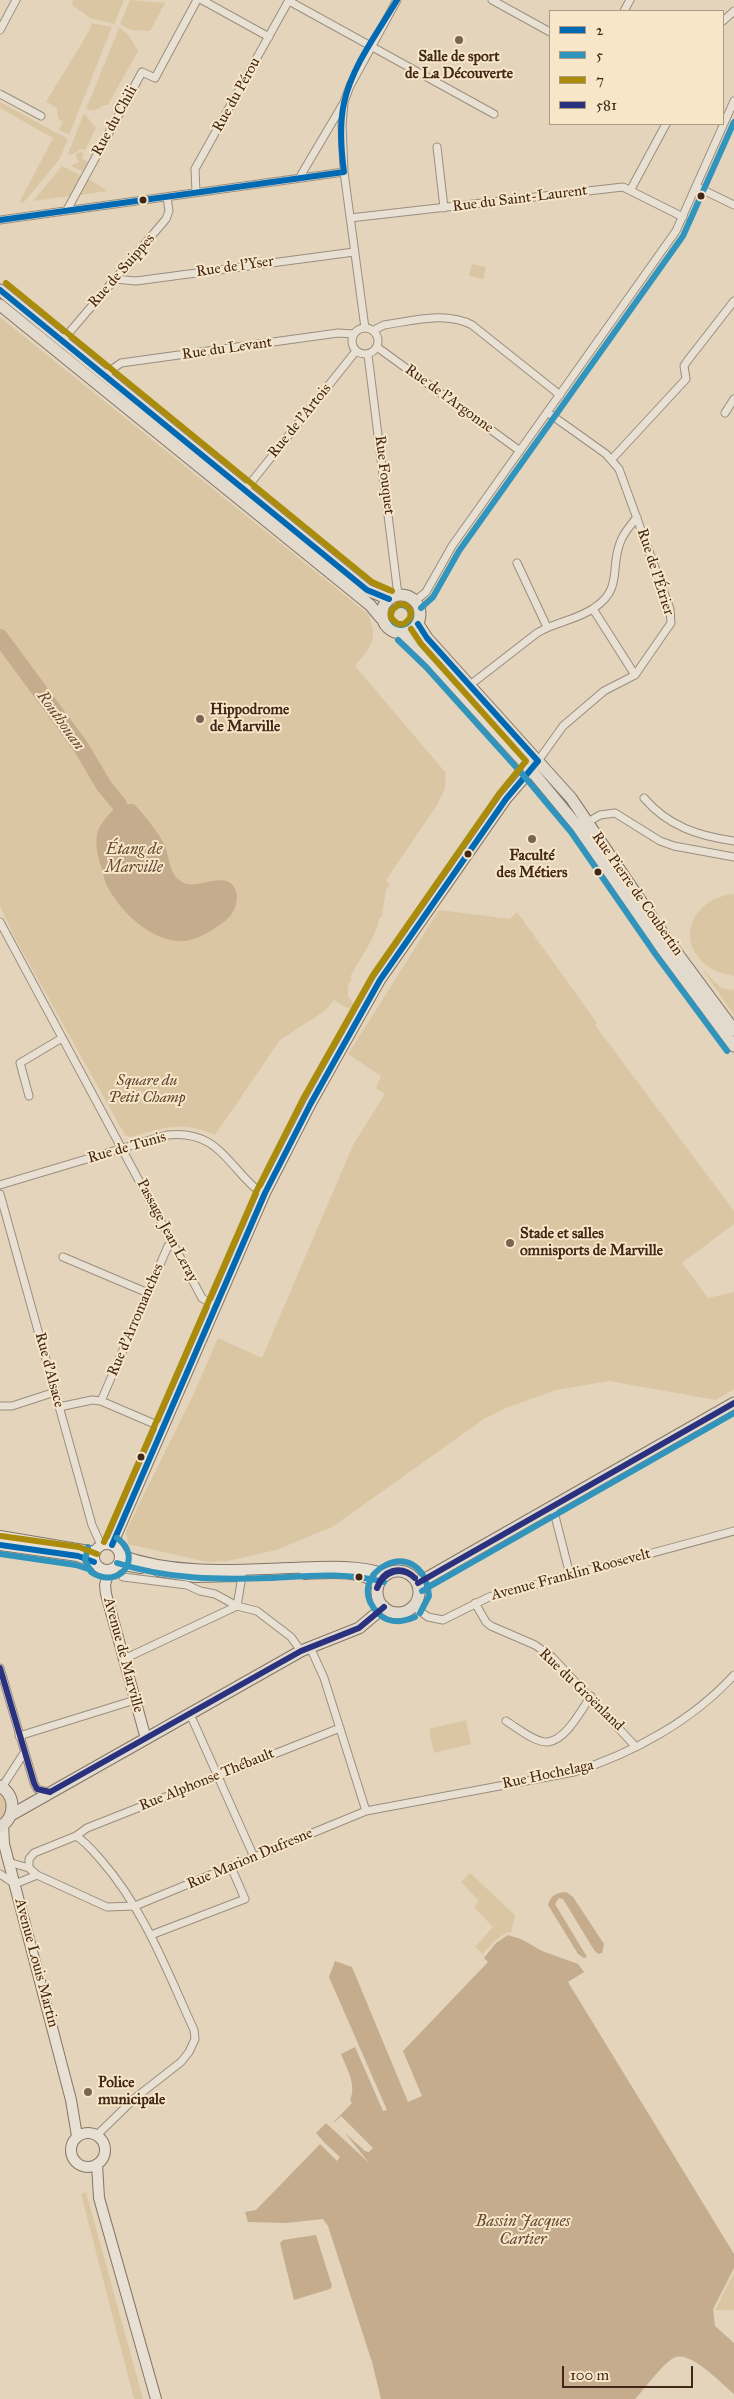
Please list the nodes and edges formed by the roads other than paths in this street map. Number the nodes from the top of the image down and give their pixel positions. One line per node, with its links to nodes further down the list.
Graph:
1 (16, 0): 9 (street)
2 (197, 0): 30 (street, Rue du Chili)
3 (202, 0): 11 (street)
4 (397, 0): 12 (street)
5 (492, 0): 10 (street)
6 (289, 1): 11 (street, Rue du Pérou); 12 (street)
7 (734, 11): 8 (street)
8 (724, 20)
9 (0, 30)
10 (549, 31)
11 (270, 37): 26 (street, Rue du Pérou)
12 (372, 46): 15 (street); 16 (street)
13 (0, 94): 17 (street)
14 (734, 101): 18 (street)
15 (344, 102): 22 (street); 23 (street)
16 (494, 114)
17 (41, 116)
18 (724, 124)
19 (665, 125): 25 (street)
20 (724, 125): 24 (street)
21 (437, 147): 29 (street)
22 (344, 172): 23 (street); 31 (street)
23 (301, 178): 26 (street)
24 (697, 187): 28 (street); 32 (street)
25 (631, 189): 29 (street, Rue du Saint-Laurent); 32 (street, Rue du Saint-Laurent)
26 (196, 192): 27 (street)
27 (167, 197): 30 (street); 35 (street, Rue de Suippes)
28 (734, 205)
29 (444, 208): 31 (street, Rue du Saint-Laurent)
30 (67, 210): 33 (street)
31 (350, 218): 34 (street)
32 (683, 218): 47 (street)
33 (0, 220)
34 (354, 252): 35 (street, Rue de l'Yser); 39 (street)
35 (115, 279): 42 (street, Rue de Suippes)
36 (0, 290): 42 (main road)
37 (734, 301): 52 (street)
38 (0, 305): 59 (main road)
39 (365, 328): 40 (street); 41 (street)
40 (375, 333): 43 (street); 47 (street)
41 (354, 334): 44 (street); 46 (street, Rue du Levant)
42 (62, 341): 46 (main road)
43 (378, 347): 45 (street); 51 (street, Rue de l'Argonne)
44 (356, 351): 45 (street); 53 (street, Rue de l'Artois)
45 (368, 355): 56 (street, Rue Fouquet)
46 (104, 375): 53 (main road)
47 (560, 395): 49 (street)
48 (734, 399): 50 (street)
49 (548, 412): 51 (street); 52 (street, Rue de l'Étrier)
50 (725, 413)
51 (520, 451): 57 (street)
52 (612, 459): 54 (street, Rue de l'Étrier)
53 (245, 490): 56 (main road)
54 (637, 517): 58 (street, Rue de l'Étrier); 63 (street, Rue de l'Étrier)
55 (517, 563): 61 (street)
56 (393, 597): 57 (main road); 59 (main road)
57 (415, 601): 60 (main road)
58 (593, 609): 61 (street, Rue de l'Étrier); 63 (street)
59 (381, 618): 62 (main road)
60 (418, 624): 62 (main road); 64 (main road)
61 (547, 627): 64 (street, Rue de l'Étrier)
62 (404, 634): 65 (main road)
63 (635, 676): 65 (street, Rue de l'Étrier)
64 (470, 685): 65 (main road)
65 (534, 765): 67 (main road, Rue Pierre de Coubertin); 73 (main road, Rue Pierre de Coubertin); 77 (street)
66 (644, 798): 68 (street)
67 (588, 822): 69 (street); 71 (main road, Rue Pierre de Coubertin)
68 (734, 841)
69 (734, 857)
70 (0, 923): 72 (street, Passage Jean Leray)
71 (734, 1030)
72 (62, 1038): 74 (street); 75 (street, Passage Jean Leray)
73 (734, 1046)
74 (29, 1096)
75 (124, 1149): 76 (street, Rue de Tunis); 77 (street, Rue de Tunis); 79 (street, Passage Jean Leray)
76 (0, 1185)
77 (265, 1193): 82 (street)
78 (0, 1197): 83 (street, Rue d'Alsace)
79 (173, 1242): 81 (street, Rue d'Arromanches); 82 (street, Passage Jean Leray)
80 (63, 1257): 81 (street)
81 (148, 1294): 84 (street, Rue d'Arromanches)
82 (216, 1307): 88 (street)
83 (55, 1392): 86 (street); 87 (street, Rue d'Alsace)
84 (101, 1401): 87 (street); 88 (street)
85 (734, 1403): 89 (main road)
86 (1, 1406)
87 (59, 1407): 93 (street, Rue d'Alsace)
88 (164, 1428): 93 (street)
89 (553, 1508): 96 (street); 99 (main road)
90 (734, 1531): 96 (street, Avenue Franklin Roosevelt)
91 (0, 1536): 93 (street)
92 (0, 1545): 93 (street)
93 (100, 1551): 94 (street); 94 (street)
94 (115, 1563): 95 (street); 97 (street); 106 (street, Avenue de Marville)
95 (386, 1574): 99 (main road); 100 (main road)
96 (570, 1575): 101 (street, Avenue Franklin Roosevelt)
97 (242, 1576): 100 (street); 102 (street)
98 (123, 1577): 102 (street)
99 (418, 1583): 104 (main road)
100 (378, 1585): 103 (main road)
101 (476, 1603): 104 (street, Avenue Franklin Roosevelt); 109 (street, Rue du Groënland)
102 (237, 1606): 105 (street); 106 (street)
103 (384, 1607): 104 (main road); 105 (main road)
104 (414, 1607)
105 (306, 1649): 111 (main road); 113 (street)
106 (124, 1659): 110 (street, Avenue de Marville)
107 (0, 1668): 114 (street)
108 (734, 1675): 116 (street, Rue Hochelaga)
109 (590, 1696): 112 (street); 116 (street, Rue du Groënland)
110 (135, 1700): 114 (street); 115 (street, Avenue de Marville)
111 (190, 1714): 115 (main road); 118 (street)
112 (506, 1721)
113 (340, 1728): 118 (street, Rue Alphonse Thébault); 123 (street)
114 (19, 1736): 117 (street)
115 (146, 1739): 120 (main road)
116 (636, 1747): 123 (street, Rue Hochelaga)
117 (24, 1752): 119 (street); 120 (street)
118 (219, 1775): 126 (street, Rue Alphonse Thébault); 127 (street)
119 (1, 1787): 121 (main road)
120 (50, 1792): 122 (main road)
121 (11, 1798): 122 (main road); 124 (main road)
122 (35, 1800): 124 (main road)
123 (366, 1812): 127 (street, Rue Marion Dufresne)
124 (11, 1815): 125 (main road)
125 (1, 1826): 128 (street, Avenue Louis Martin)
126 (76, 1836): 130 (street, Rue Alphonse Thébault); 134 (street)
127 (254, 1857): 129 (street, Rue Marion Dufresne)
128 (8, 1862): 130 (street); 133 (street, Avenue Louis Martin)
129 (231, 1867): 134 (street, Rue Marion Dufresne); 135 (street)
130 (29, 1868): 132 (street)
131 (0, 1874): 133 (street)
132 (38, 1875): 133 (street); 134 (street)
133 (15, 1884): 136 (street, Avenue Louis Martin)
134 (135, 1906): 135 (street)
135 (151, 1935): 137 (street)
136 (72, 2100): 137 (street, Avenue Louis Martin); 138 (street, Avenue Louis Martin)
137 (94, 2134): 138 (street); 139 (street)
138 (77, 2136): 140 (street)
139 (97, 2164): 140 (street); 141 (street)
140 (86, 2167): 141 (street)
141 (99, 2198): 142 (street)
142 (156, 2399)

